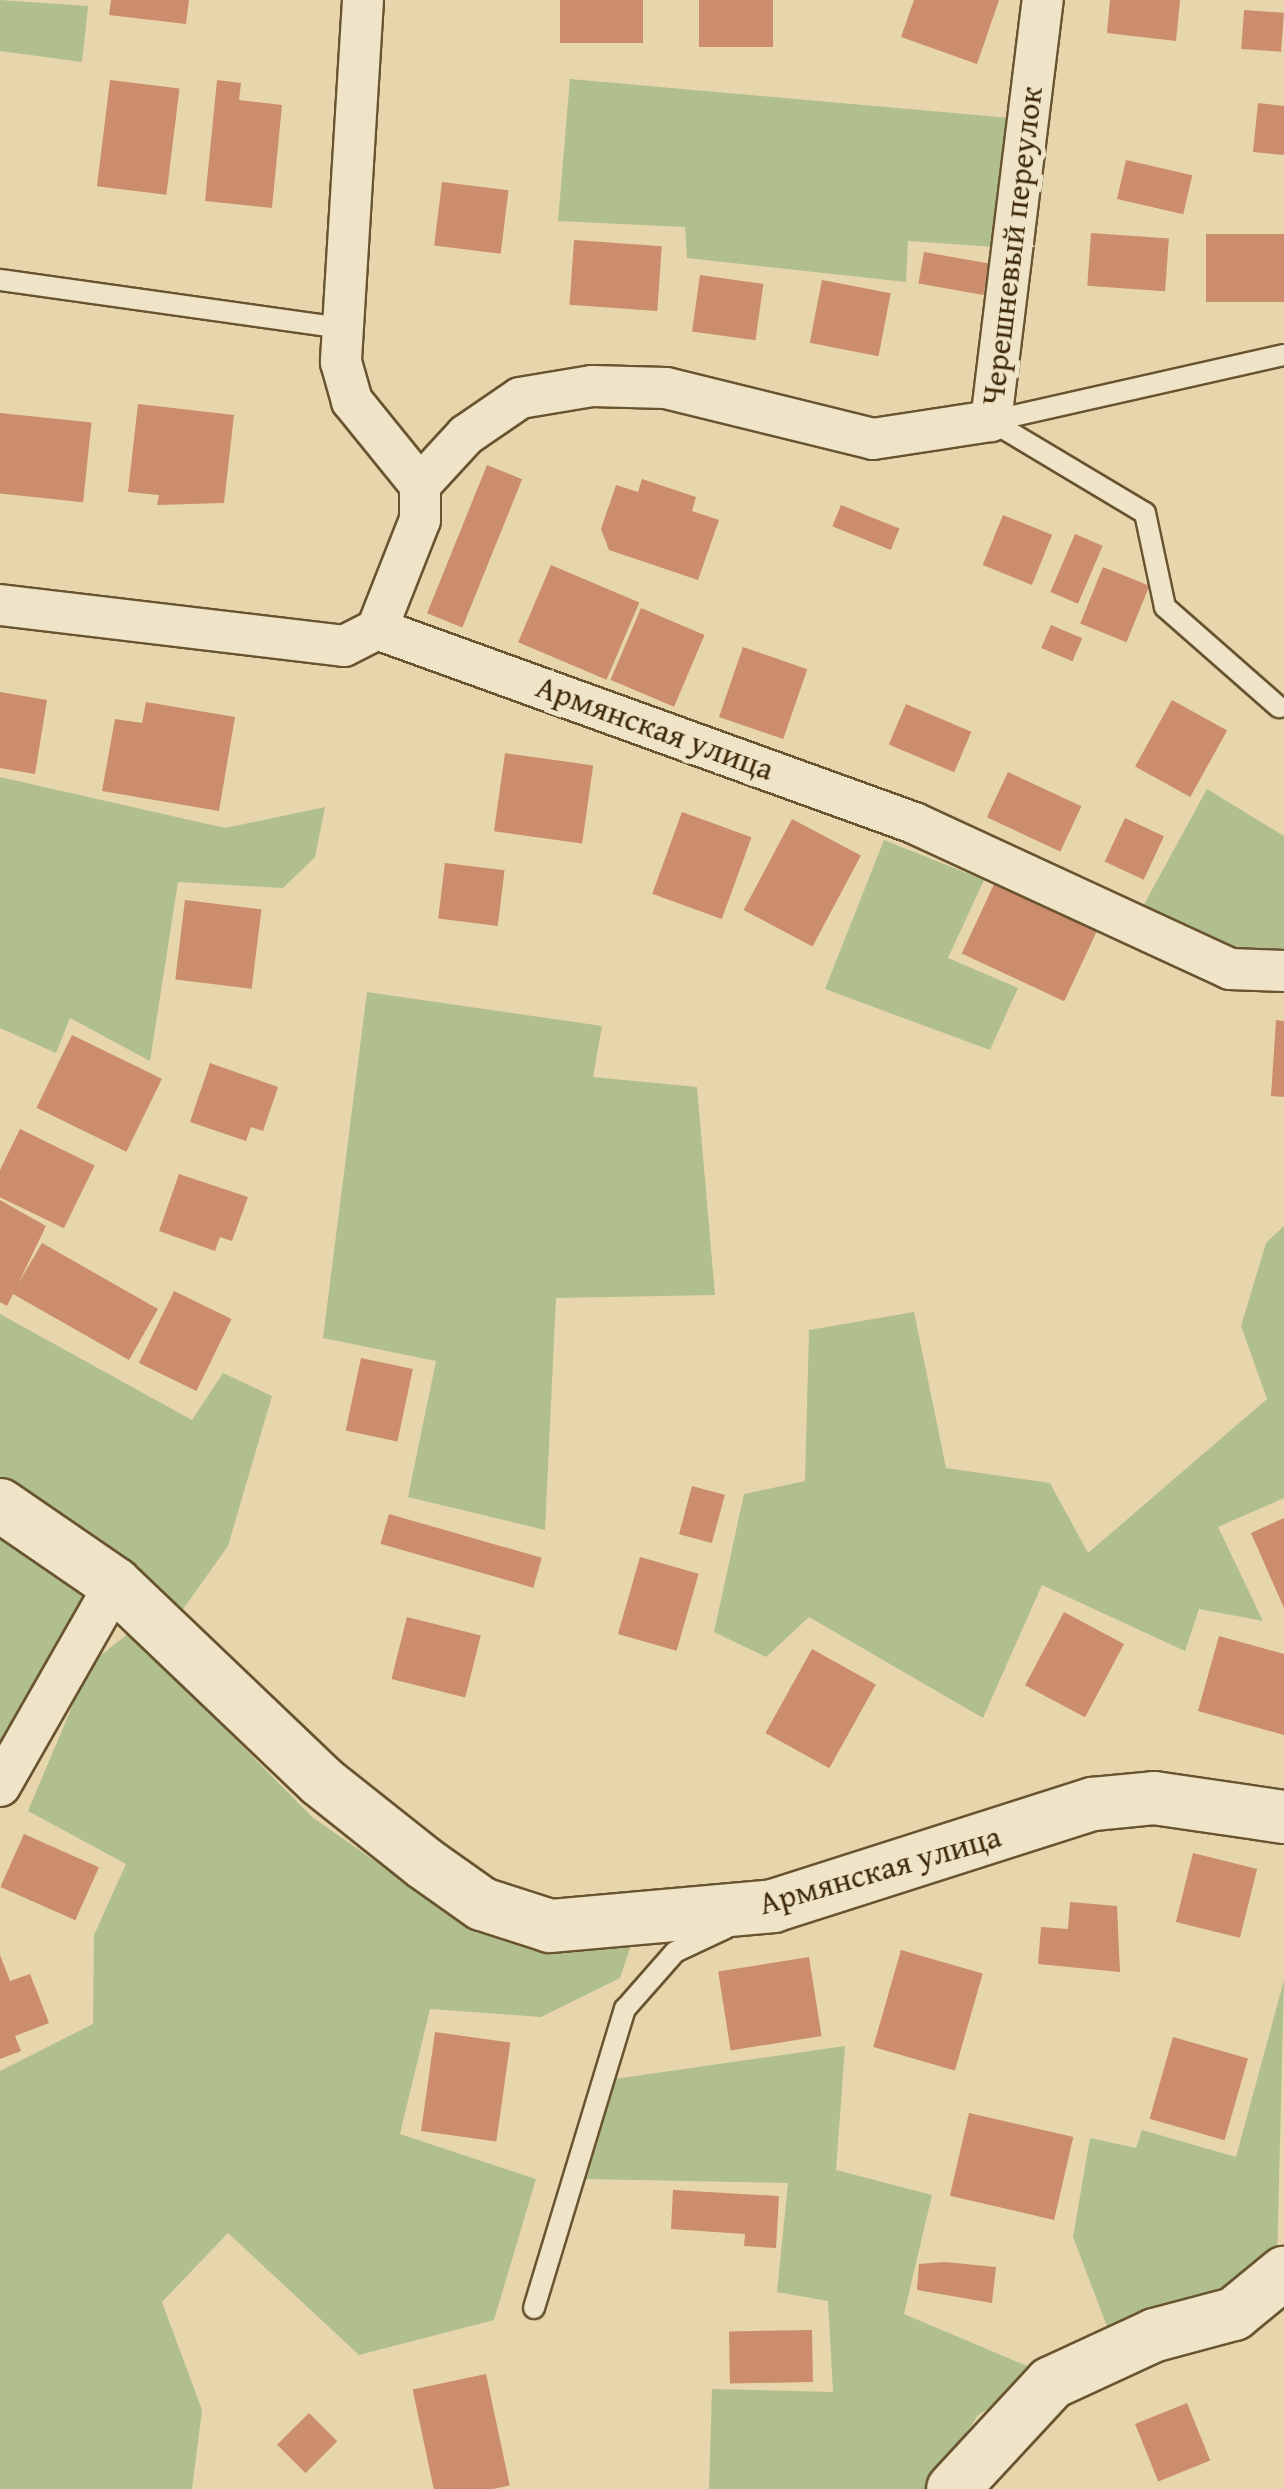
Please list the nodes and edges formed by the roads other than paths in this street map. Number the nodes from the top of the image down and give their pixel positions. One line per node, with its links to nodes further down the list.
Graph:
1 (363, 0): 4 (street)
2 (1043, 0): 6 (street, Черешневый переулок)
3 (0, 280): 4 (lane)
4 (342, 328): 7 (street)
5 (1284, 355): 6 (lane)
6 (991, 421): 7 (street, Черешневый переулок); 10 (lane)
7 (420, 485): 9 (street)
8 (0, 605): 9 (street)
9 (377, 629): 11 (street, Армянская улица)
10 (1279, 707)
11 (1284, 971)
12 (0, 1505): 13 (street, Армянская улица)
13 (115, 1584): 14 (street); 16 (street, Армянская улица)
14 (0, 1786)
15 (1284, 1817): 16 (street, Армянская улица)
16 (773, 1906): 18 (lane)
17 (1284, 2273): 19 (street)
18 (534, 2308)
19 (953, 2489)

